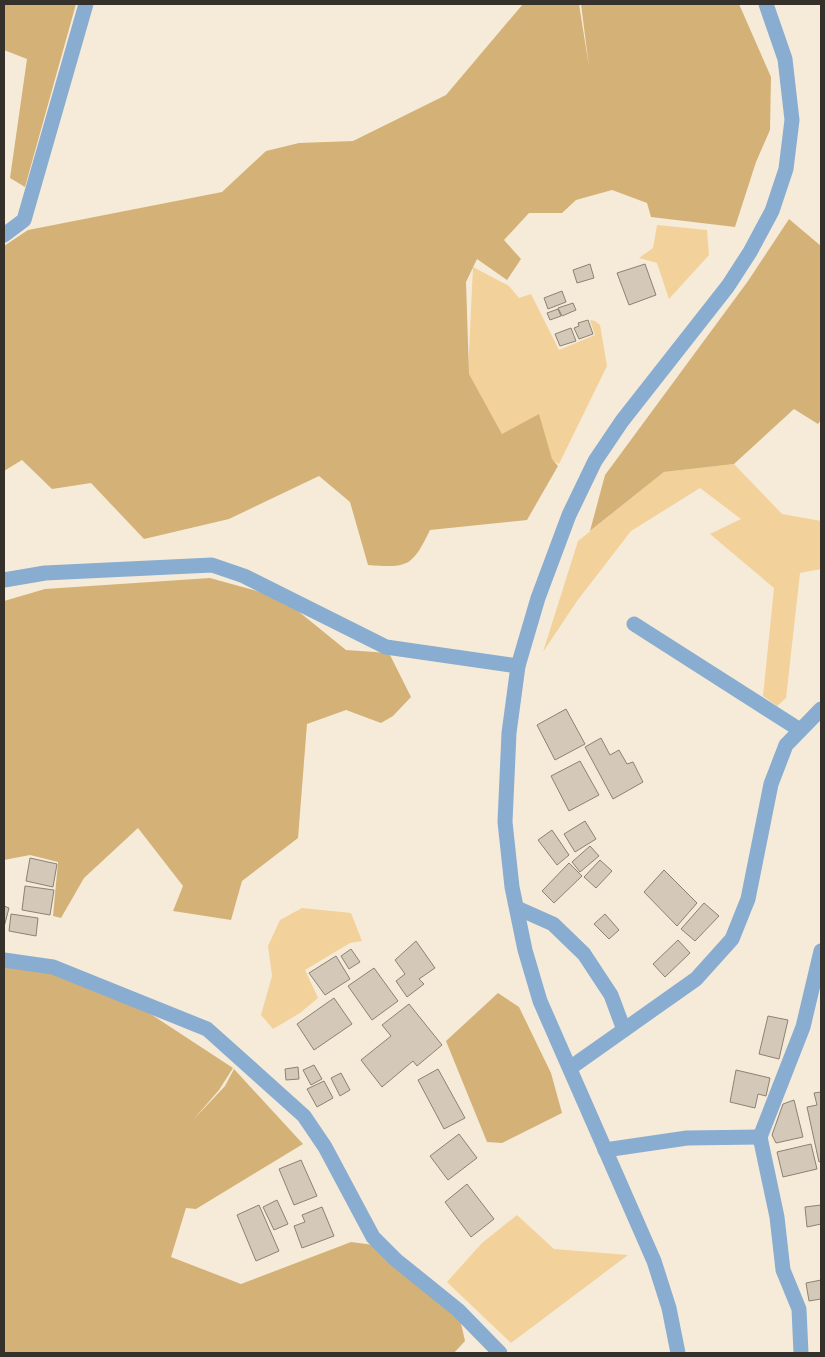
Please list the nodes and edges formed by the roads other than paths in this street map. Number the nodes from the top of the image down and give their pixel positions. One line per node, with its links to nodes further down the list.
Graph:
1 (86, 4): 3 (street)
2 (766, 4): 6 (street)
3 (4, 235)
4 (4, 580): 6 (street)
5 (634, 624): 8 (street)
6 (518, 666): 9 (street)
7 (821, 709): 8 (street)
8 (800, 730): 12 (street)
9 (517, 908): 12 (street); 13 (street)
10 (821, 951): 14 (street)
11 (4, 960): 16 (street)
12 (624, 1030): 13 (street)
13 (570, 1068): 15 (street)
14 (760, 1137): 15 (street); 18 (street)
15 (605, 1150): 17 (street)
16 (500, 1353)
17 (678, 1353)
18 (801, 1353)

